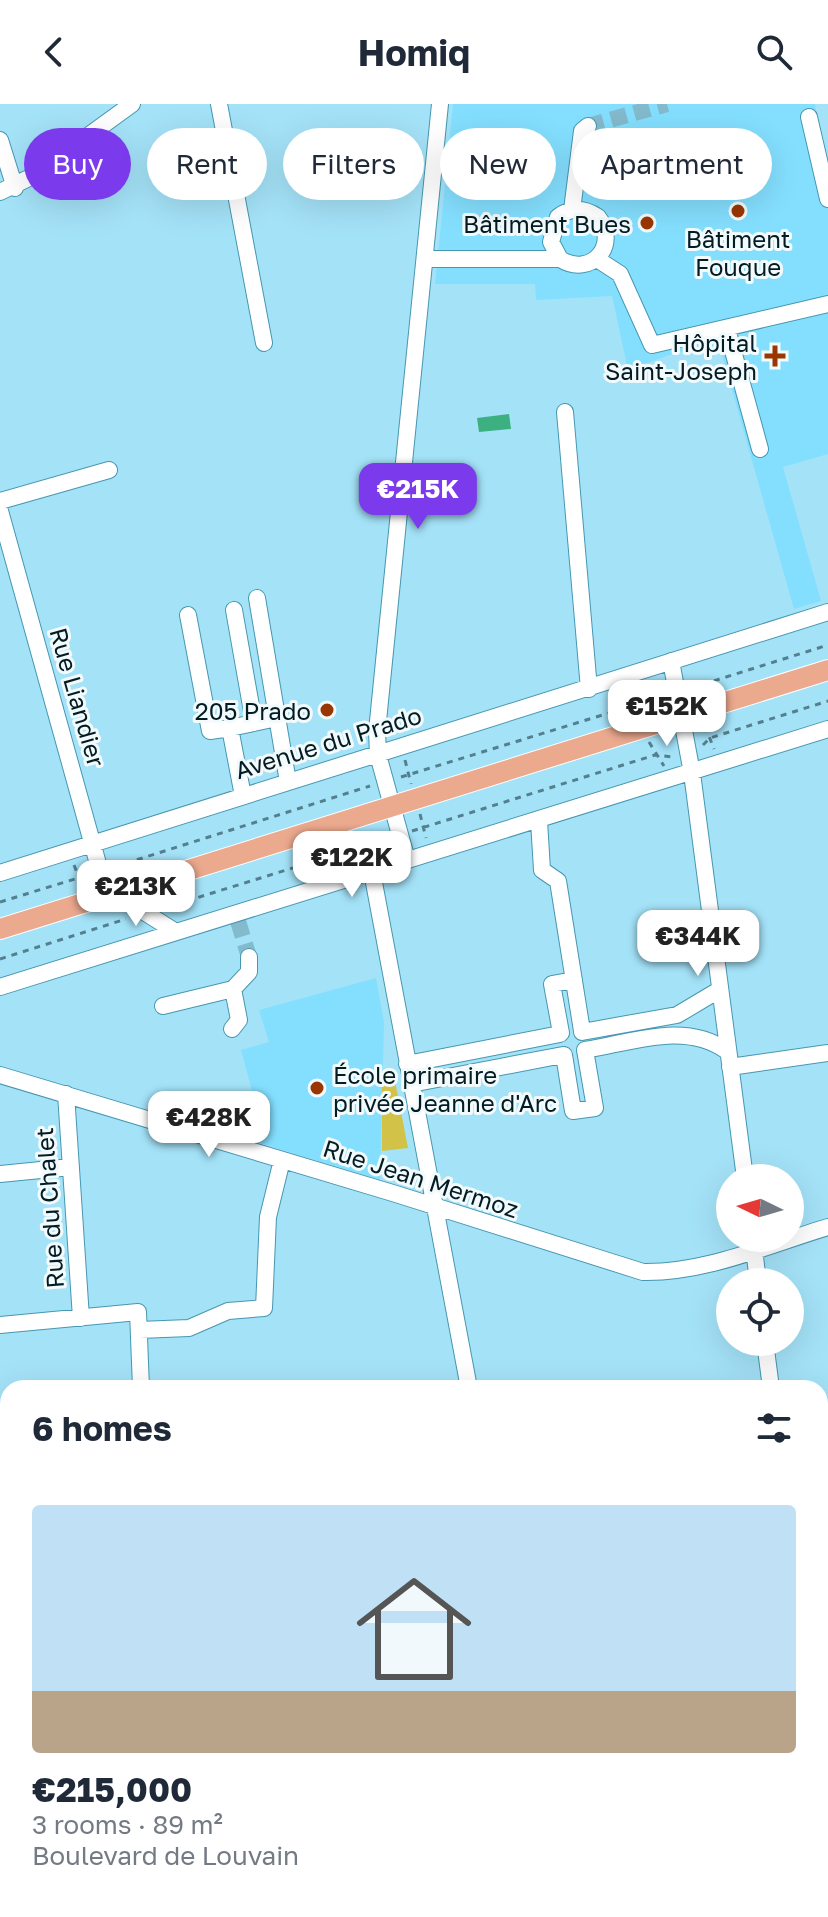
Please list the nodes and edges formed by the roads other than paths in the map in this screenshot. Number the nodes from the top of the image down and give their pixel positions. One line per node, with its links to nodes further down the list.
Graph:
1 (132, 104): 7 (street)
2 (219, 104): 15 (street)
3 (440, 104): 10 (street)
4 (809, 117): 8 (street)
5 (588, 126): 9 (street)
6 (0, 140): 7 (street)
7 (7, 190)
8 (828, 199)
9 (572, 210): 11 (street); 12 (street)
10 (426, 259): 11 (street); 33 (street)
11 (560, 259): 12 (street)
12 (597, 259): 14 (street)
13 (828, 304): 14 (street)
14 (727, 329): 17 (street)
15 (264, 343)
16 (565, 412): 27 (street)
17 (760, 449)
18 (109, 470): 19 (street)
19 (0, 501)
20 (0, 511): 39 (street, Rue Liandier)
21 (257, 598): 29 (street)
22 (234, 610): 30 (street)
23 (828, 612): 25 (street, Avenue du Prado)
24 (188, 615): 31 (street)
25 (671, 661): 27 (street, Avenue du Prado); 28 (street)
26 (828, 670): 28 (main road)
27 (589, 689): 33 (street, Avenue du Prado)
28 (682, 717): 34 (street); 37 (main road)
29 (277, 718): 30 (street); 35 (street)
30 (254, 723): 31 (street)
31 (230, 728): 36 (street)
32 (828, 729): 34 (street)
33 (378, 755): 35 (street, Avenue du Prado); 37 (street)
34 (692, 773): 38 (street); 50 (street)
35 (288, 782): 36 (street, Avenue du Prado)
36 (243, 796): 39 (street, Avenue du Prado)
37 (392, 806): 40 (street); 43 (main road)
38 (539, 821): 40 (street); 47 (street)
39 (95, 842): 42 (street, Avenue du Prado); 43 (street, Rue Liandier)
40 (407, 860): 41 (street)
41 (372, 872): 45 (street); 59 (street)
42 (0, 873)
43 (114, 893): 44 (main road); 45 (street)
44 (0, 929)
45 (176, 932): 48 (street)
46 (249, 957): 49 (street)
47 (574, 980): 53 (street); 54 (street)
48 (0, 987)
49 (233, 989): 51 (street); 52 (street)
50 (719, 990): 53 (street); 58 (street)
51 (163, 1006)
52 (232, 1029)
53 (582, 1031): 54 (street); 55 (street)
54 (561, 1034): 57 (street); 59 (street)
55 (585, 1050): 57 (street); 57 (street); 58 (street)
56 (828, 1053): 58 (street)
57 (564, 1055): 61 (street)
58 (728, 1059): 64 (street)
59 (407, 1064): 61 (street)
60 (0, 1075): 62 (street, Rue Jean Mermoz)
61 (411, 1084): 67 (street)
62 (66, 1094): 63 (street, Rue Jean Mermoz); 65 (street, Rue du Chalet)
63 (282, 1160): 67 (street, Rue Jean Mermoz); 73 (street)
64 (743, 1164)
65 (71, 1167): 66 (street); 71 (street, Rue du Chalet)
66 (0, 1174)
67 (434, 1207): 70 (street, Rue Jean Mermoz); 76 (street)
68 (828, 1227): 69 (street, Rue Jean Mermoz)
69 (804, 1232)
70 (732, 1252)
71 (81, 1318): 72 (street); 73 (street)
72 (0, 1325)
73 (139, 1330): 75 (street)
74 (767, 1356): 77 (street)
75 (141, 1380)
76 (467, 1380)
77 (770, 1380)

